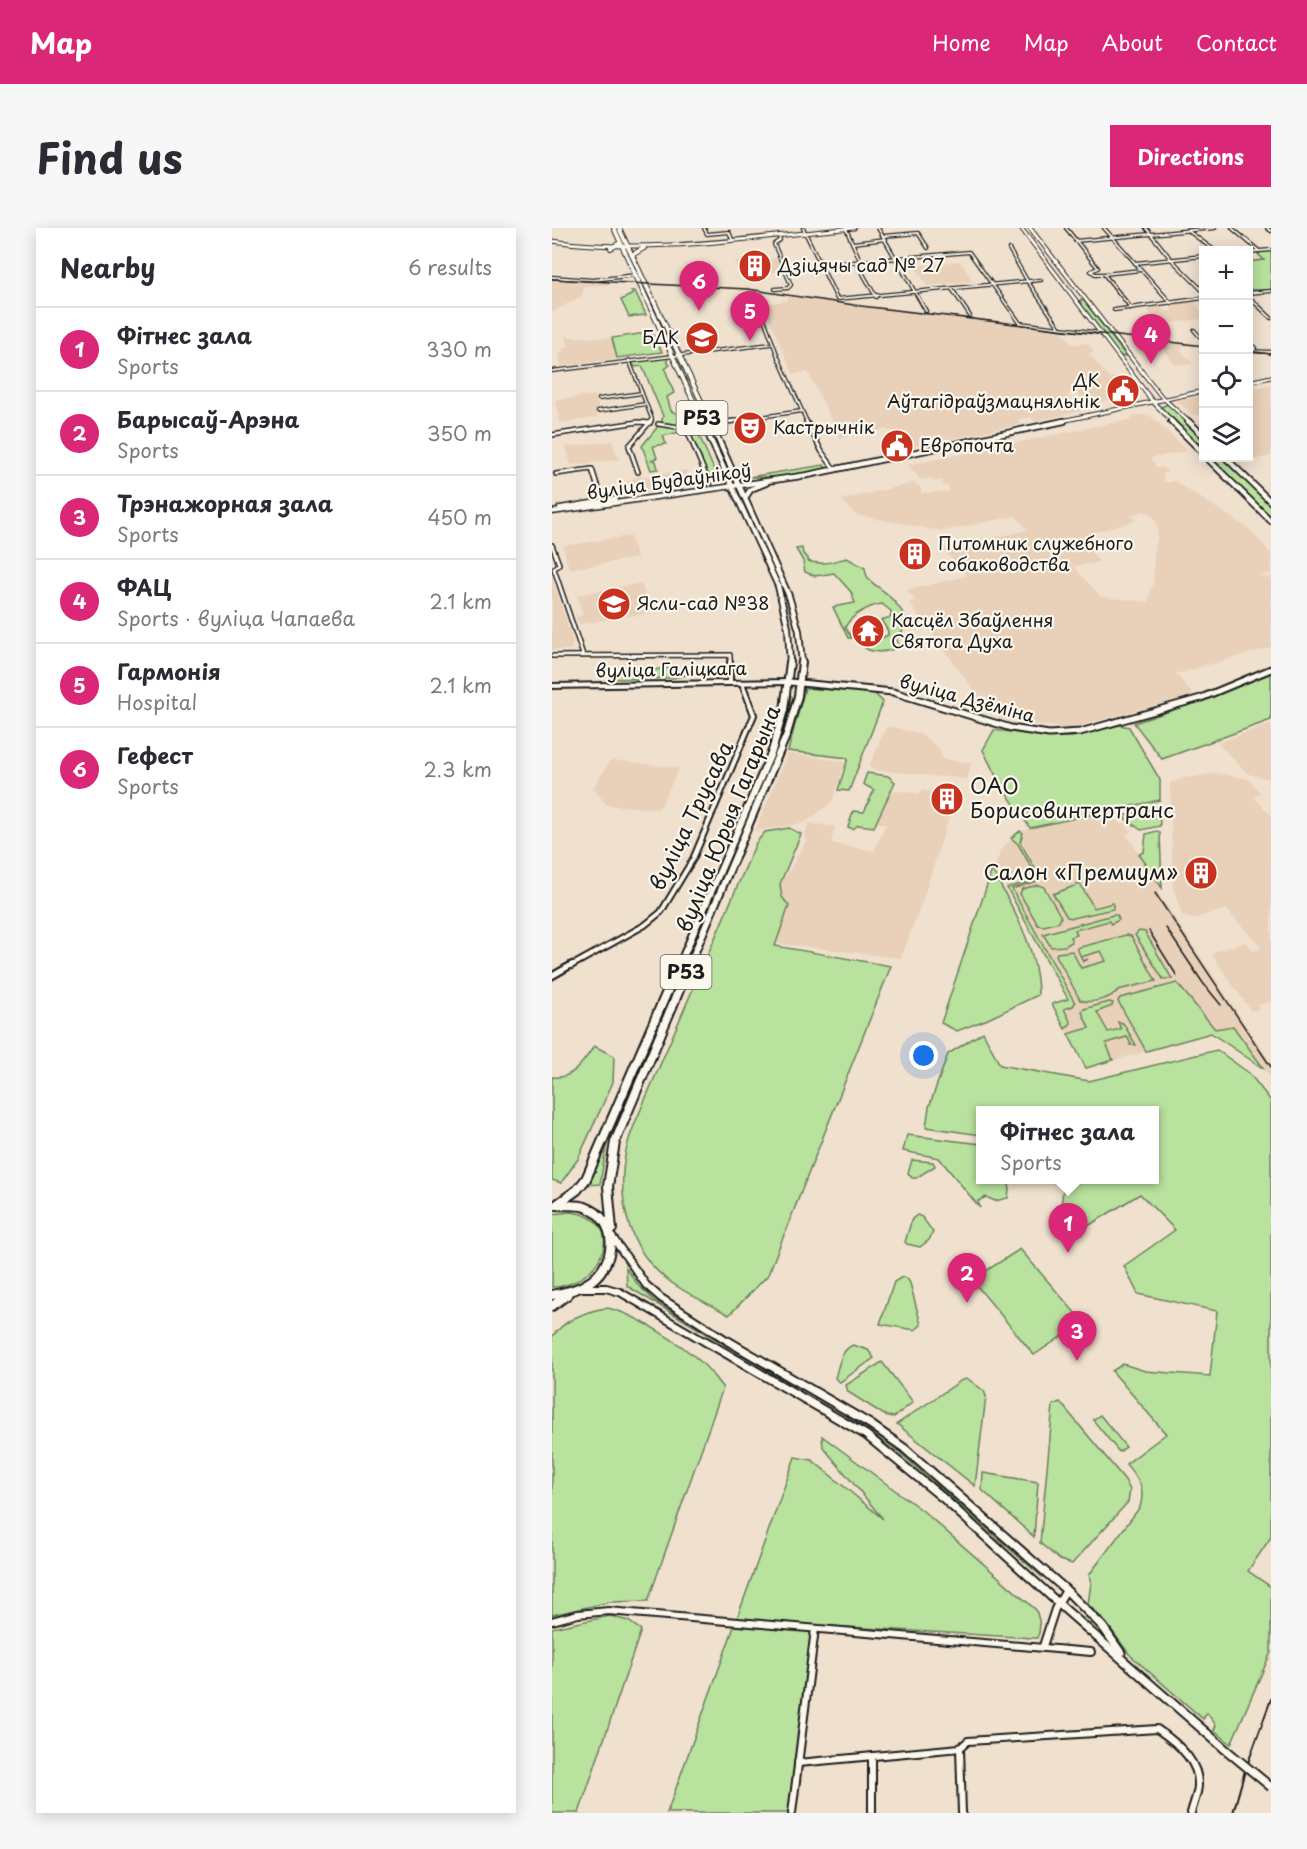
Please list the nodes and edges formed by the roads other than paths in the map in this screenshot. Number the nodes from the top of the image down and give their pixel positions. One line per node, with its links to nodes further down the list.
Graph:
1 (614, 228): 29 (main road, вуліца Юрыя Гагарына / Р53)
2 (619, 228): 35 (main road, вуліца Юрыя Гагарына / Р53)
3 (704, 228): 23 (street)
4 (804, 228): 18 (street)
5 (854, 228): 15 (street)
6 (879, 228): 21 (street)
7 (1021, 228): 34 (main road)
8 (1030, 228): 30 (main road)
9 (1066, 228): 26 (street)
10 (1104, 228): 22 (street)
11 (1146, 228): 19 (street)
12 (1215, 228): 16 (street)
13 (1232, 228): 38 (street)
14 (1268, 228): 17 (street)
15 (846, 229): 18 (street); 27 (street)
16 (1187, 229): 19 (street); 28 (street)
17 (1271, 231)
18 (806, 232): 20 (street); 46 (street)
19 (1151, 234): 22 (street); 43 (street)
20 (779, 235): 23 (street); 47 (street)
21 (884, 236): 24 (street); 33 (street)
22 (1112, 237): 26 (street); 45 (street)
23 (732, 239): 32 (street); 35 (street)
24 (886, 240): 27 (street); 42 (street)
25 (552, 242): 29 (street); 31 (street)
26 (1075, 242): 49 (street)
27 (853, 243): 44 (street)
28 (1209, 246)
29 (622, 247): 31 (main road); 35 (street); 50 (main road, вуліца Юрыя Гагарына / Р53)
30 (1044, 247): 34 (main road); 80 (main road)
31 (611, 248)
32 (644, 248): 35 (street); 40 (main road)
33 (928, 248)
34 (1036, 248): 73 (main road)
35 (629, 249): 40 (main road, вуліца Юрыя Гагарына / Р53)
36 (1009, 249): 53 (street)
37 (1271, 250): 38 (street)
38 (1259, 251): 39 (street)
39 (1253, 252)
40 (632, 255): 78 (main road, вуліца Юрыя Гагарына / Р53)
41 (1199, 256): 43 (street)
42 (896, 258): 44 (street); 54 (street); 60 (street)
43 (1171, 259): 45 (street); 55 (street)
44 (859, 261): 46 (street); 62 (street)
45 (1135, 263): 48 (street)
46 (821, 265): 47 (street); 62 (street)
47 (784, 268): 56 (street)
48 (1141, 270): 49 (street); 65 (street)
49 (1104, 274): 66 (street)
50 (636, 275): 51 (street); 79 (main road, вуліца Юрыя Гагарына / Р53)
51 (552, 277)
52 (1041, 280): 53 (street)
53 (1028, 282): 54 (street); 71 (street)
54 (991, 285): 57 (street); 71 (street)
55 (1199, 288)
56 (775, 289)
57 (952, 290): 60 (street); 69 (street)
58 (1271, 291): 59 (street)
59 (1253, 292)
60 (915, 293): 62 (street); 68 (street)
61 (755, 294): 75 (street)
62 (876, 297)
63 (1253, 297): 70 (street)
64 (1199, 299): 65 (street)
65 (1171, 303): 66 (street)
66 (1131, 308): 67 (street)
67 (1114, 310)
68 (926, 311)
69 (970, 316)
70 (1271, 318)
71 (1060, 328): 73 (street)
72 (1194, 330): 74 (street)
73 (1101, 333): 81 (main road)
74 (1199, 336)
75 (771, 344): 78 (street); 93 (street)
76 (1253, 351): 77 (street)
77 (1271, 352)
78 (680, 354): 79 (street); 108 (main road, вуліца Юрыя Гагарына / Р53)
79 (673, 355): 82 (street); 97 (main road, вуліца Юрыя Гагарына / Р53)
80 (1130, 357): 81 (main road); 89 (main road)
81 (1120, 358): 90 (main road)
82 (629, 360): 83 (street); 87 (street)
83 (552, 371)
84 (1271, 377): 85 (main road)
85 (1253, 381)
86 (1199, 392): 89 (main road, вуліца Будаўнікоў)
87 (642, 393): 88 (street); 91 (street)
88 (598, 399)
89 (1164, 400): 90 (main road, вуліца Будаўнікоў); 99 (main road)
90 (1153, 402): 101 (main road); 104 (main road, вуліца Будаўнікоў)
91 (646, 404): 92 (street); 95 (street)
92 (598, 411)
93 (802, 411): 94 (street); 104 (street)
94 (726, 422)
95 (651, 423): 100 (street); 105 (street)
96 (658, 424): 98 (street)
97 (706, 426): 98 (street); 110 (main road, вуліца Юрыя Гагарына / Р53)
98 (686, 428): 111 (street)
99 (1199, 432)
100 (552, 435)
101 (1199, 450)
102 (1211, 462): 117 (main road)
103 (1230, 462): 114 (main road)
104 (835, 470): 107 (main road, вуліца Будаўнікоў)
105 (638, 472)
106 (556, 474): 115 (street)
107 (790, 479): 108 (main road, вуліца Будаўнікоў); 109 (main road, вуліца Будаўнікоў)
108 (739, 483): 109 (main road, вуліца Будаўнікоў); 110 (main road, вуліца Будаўнікоў); 113 (main road, вуліца Юрыя Гагарына / Р53)
109 (766, 483): 113 (main road)
110 (731, 484): 111 (street, вуліца Будаўнікоў); 112 (street, вуліца Будаўнікоў); 122 (main road, вуліца Юрыя Гагарына / Р53)
111 (710, 485): 112 (street, вуліца Будаўнікоў)
112 (658, 495): 115 (street, вуліца Будаўнікоў)
113 (745, 498): 123 (main road, вуліца Юрыя Гагарына / Р53)
114 (1271, 502)
115 (603, 503): 116 (street, вуліца Будаўнікоў)
116 (552, 511)
117 (1271, 521)
118 (552, 545): 119 (street)
119 (583, 655): 120 (street); 124 (street)
120 (552, 656)
121 (1271, 669): 123 (main road, вуліца Дзёміна)
122 (790, 682): 123 (main road, вуліца Дзёміна); 125 (street, вуліца Галіцкага); 128 (main road, вуліца Юрыя Гагарына / Р53)
123 (800, 682): 129 (main road, вуліца Юрыя Гагарына / Р53)
124 (730, 683): 125 (street, вуліца Галіцкага); 126 (street, вуліца Галіцкага)
125 (742, 683): 127 (street, вуліца Трусава)
126 (552, 686)
127 (552, 976)
128 (554, 1206): 129 (main road, вуліца Юрыя Гагарына / Р53)
129 (612, 1234): 130 (main road, вуліца Юрыя Гагарына / Р53); 133 (street)
130 (576, 1290): 131 (main road); 132 (main road, вуліца Юрыя Гагарына / Р53); 134 (street)
131 (552, 1295)
132 (552, 1306)
133 (1066, 1590): 134 (street); 139 (street)
134 (1056, 1601): 137 (street); 139 (street)
135 (552, 1621): 136 (street)
136 (815, 1629): 137 (street); 143 (street)
137 (1043, 1646): 138 (street)
138 (1091, 1652)
139 (1125, 1660): 141 (street)
140 (960, 1748): 142 (street); 147 (street); 148 (street)
141 (1225, 1749): 144 (street, bridge)
142 (872, 1756): 143 (street); 146 (street)
143 (798, 1763): 145 (street)
144 (1271, 1787)
145 (792, 1813)
146 (872, 1813)
147 (962, 1813)
148 (1191, 1813)

